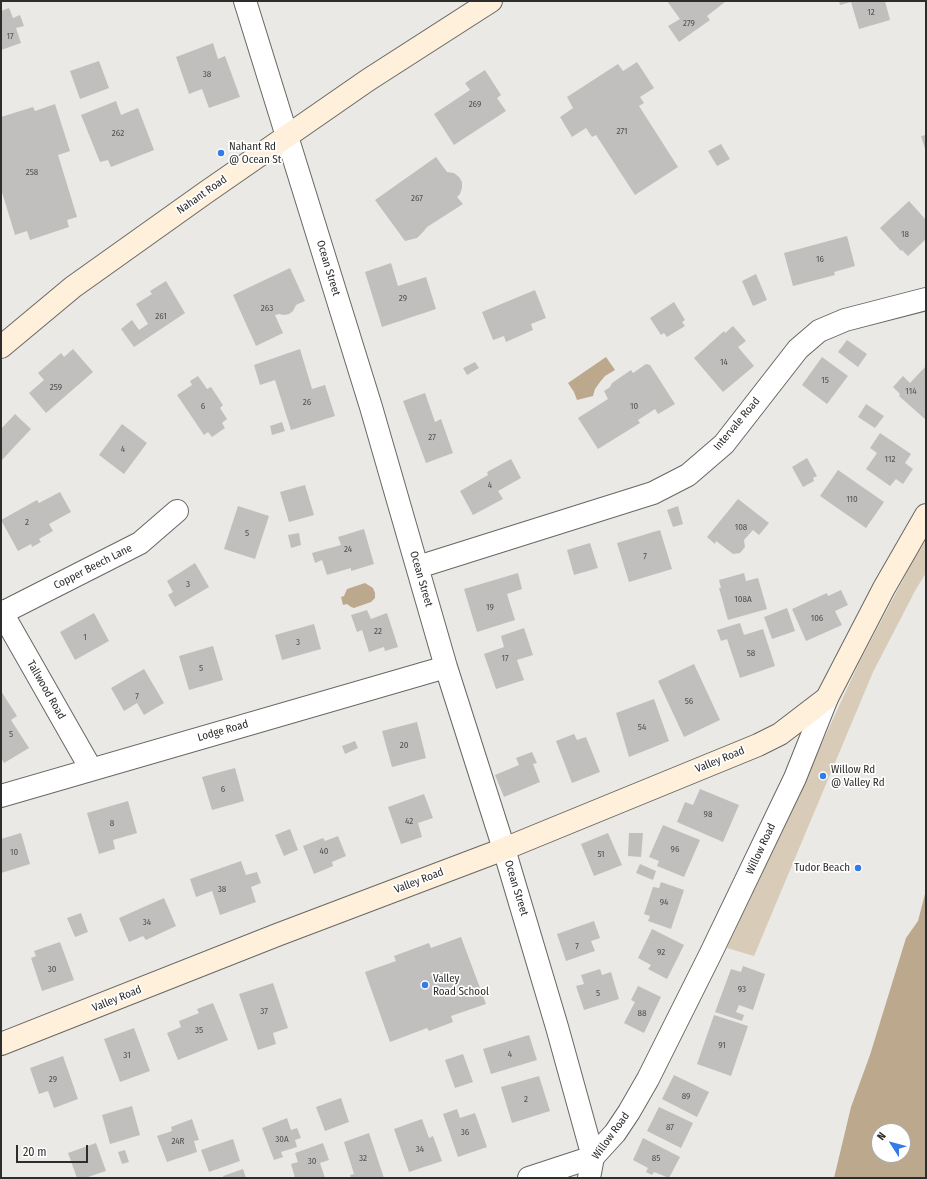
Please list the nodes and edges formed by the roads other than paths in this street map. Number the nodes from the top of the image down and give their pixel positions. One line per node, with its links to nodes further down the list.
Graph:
1 (245, 1): 3 (street, Ocean Street)
2 (490, 1): 3 (main road, Nahant Road)
3 (287, 136): 5 (main road, Nahant Road); 8 (street, Ocean Street)
4 (926, 299): 8 (street, Intervale Road)
5 (1, 347)
6 (177, 511): 9 (street, Copper Beech Lane)
7 (926, 515): 11 (main road, Willow Road)
8 (418, 567): 10 (street, Ocean Street)
9 (2, 612): 12 (street, Tallwood Road)
10 (446, 667): 12 (street, Lodge Road); 14 (street, Ocean Street)
11 (827, 698): 14 (main road, Valley Road); 16 (street, Willow Road)
12 (91, 769): 13 (street, Lodge Road)
13 (1, 796)
14 (504, 849): 15 (main road, Valley Road); 16 (street, Ocean Street)
15 (1, 1044)
16 (591, 1168): 17 (street)
17 (529, 1178)

